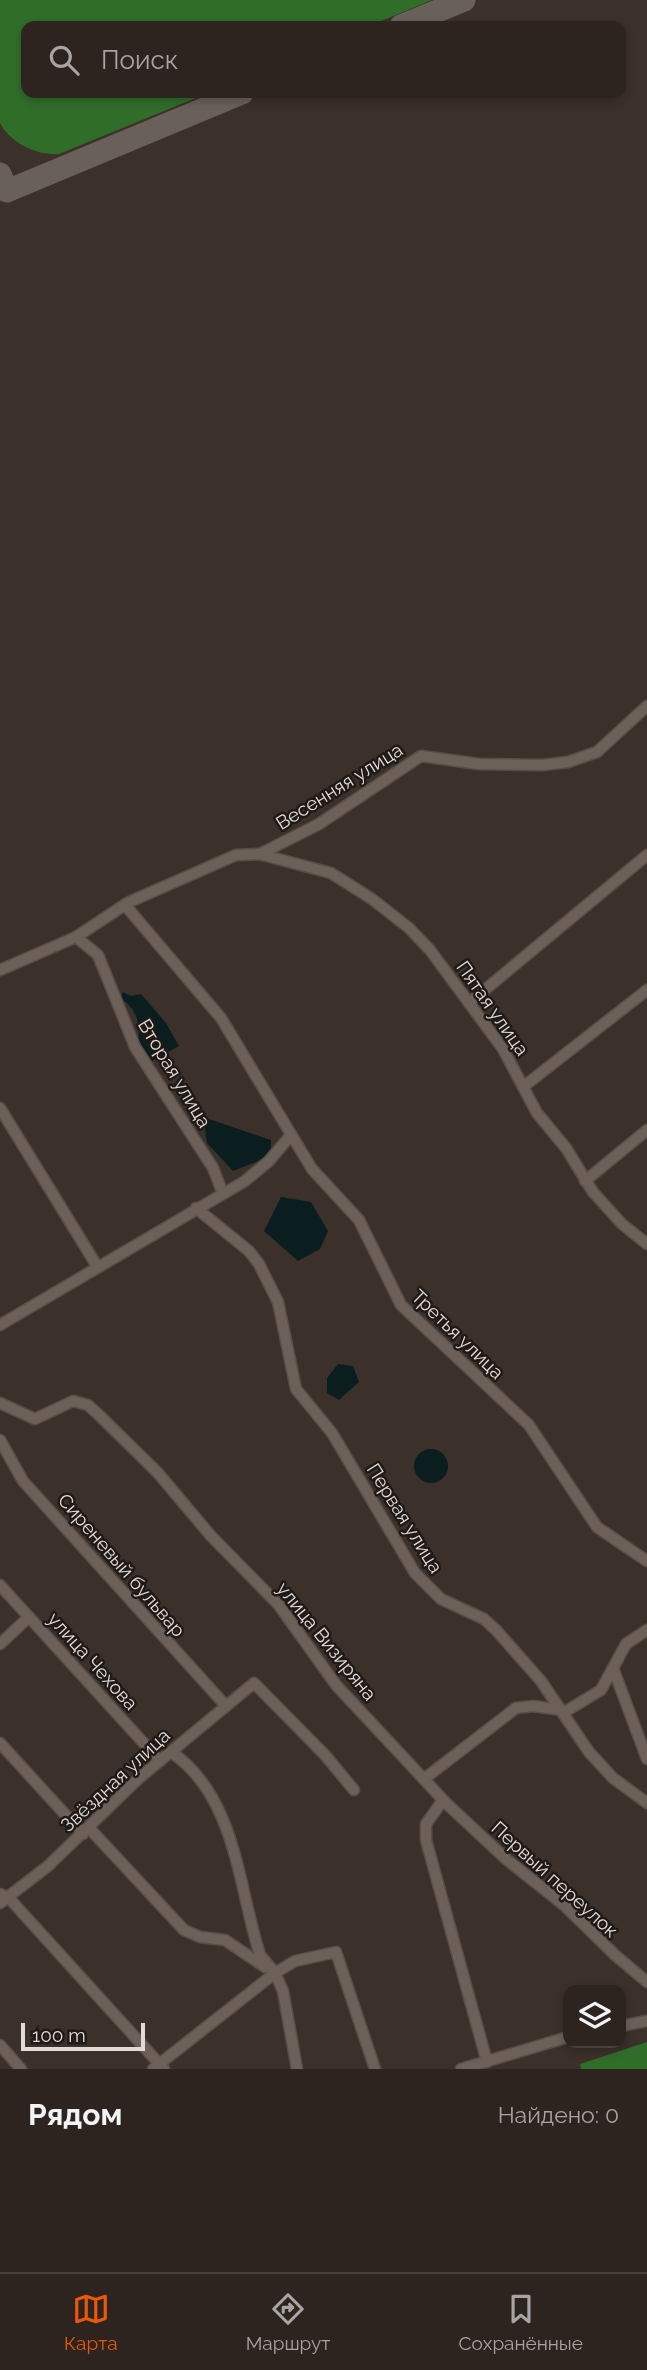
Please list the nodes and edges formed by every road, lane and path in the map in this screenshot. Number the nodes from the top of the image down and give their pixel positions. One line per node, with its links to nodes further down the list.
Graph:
1 (647, 706): 2 (street, Весенняя улица)
2 (259, 854): 4 (street, Весенняя улица); 8 (street, Пятая улица)
3 (647, 855): 8 (street)
4 (125, 905): 5 (street, Весенняя улица); 12 (street, Третья улица)
5 (76, 937): 6 (street); 14 (street, Вторая улица)
6 (0, 970)
7 (647, 990): 9 (street)
8 (469, 1003): 9 (street, Пятая улица)
9 (523, 1087): 13 (street, Пятая улица)
10 (0, 1108): 17 (street)
11 (647, 1130): 13 (street)
12 (292, 1135): 14 (street); 21 (street, Третья улица)
13 (585, 1181): 16 (street, Пятая улица)
14 (223, 1194): 15 (street)
15 (197, 1208): 17 (street); 28 (street, Первая улица)
16 (647, 1244)
17 (97, 1266): 18 (street)
18 (0, 1325)
19 (0, 1403): 33 (street, улица Визиряна)
20 (0, 1440): 27 (street, Сиреневый бульвар)
21 (647, 1561)
22 (0, 1585): 23 (street, улица Чехова)
23 (29, 1618): 25 (street); 32 (street, улица Чехова)
24 (647, 1630): 26 (street)
25 (0, 1644)
26 (613, 1668): 28 (street); 31 (street)
27 (226, 1706): 30 (street, Звёздная улица); 34 (street, Звёздная улица)
28 (562, 1711): 33 (street); 36 (street, Первая улица)
29 (0, 1743): 37 (street)
30 (171, 1752): 32 (street, Звёздная улица); 39 (street)
31 (647, 1759)
32 (160, 1760): 37 (street, Звёздная улица)
33 (424, 1779): 35 (street, улица Визиряна)
34 (354, 1790)
35 (443, 1800): 40 (street, Первый переулок); 45 (street)
36 (647, 1803)
37 (86, 1831): 38 (street, Звёздная улица); 39 (street)
38 (3, 1898): 46 (street)
39 (275, 1973): 46 (street); 48 (street); 49 (street)
40 (647, 1982)
41 (647, 2021): 42 (street)
42 (626, 2025)
43 (563, 2039): 45 (street)
44 (0, 2045): 47 (street)
45 (487, 2062): 50 (street)
46 (159, 2067)
47 (21, 2069)
48 (297, 2069)
49 (375, 2069)
50 (461, 2069)

